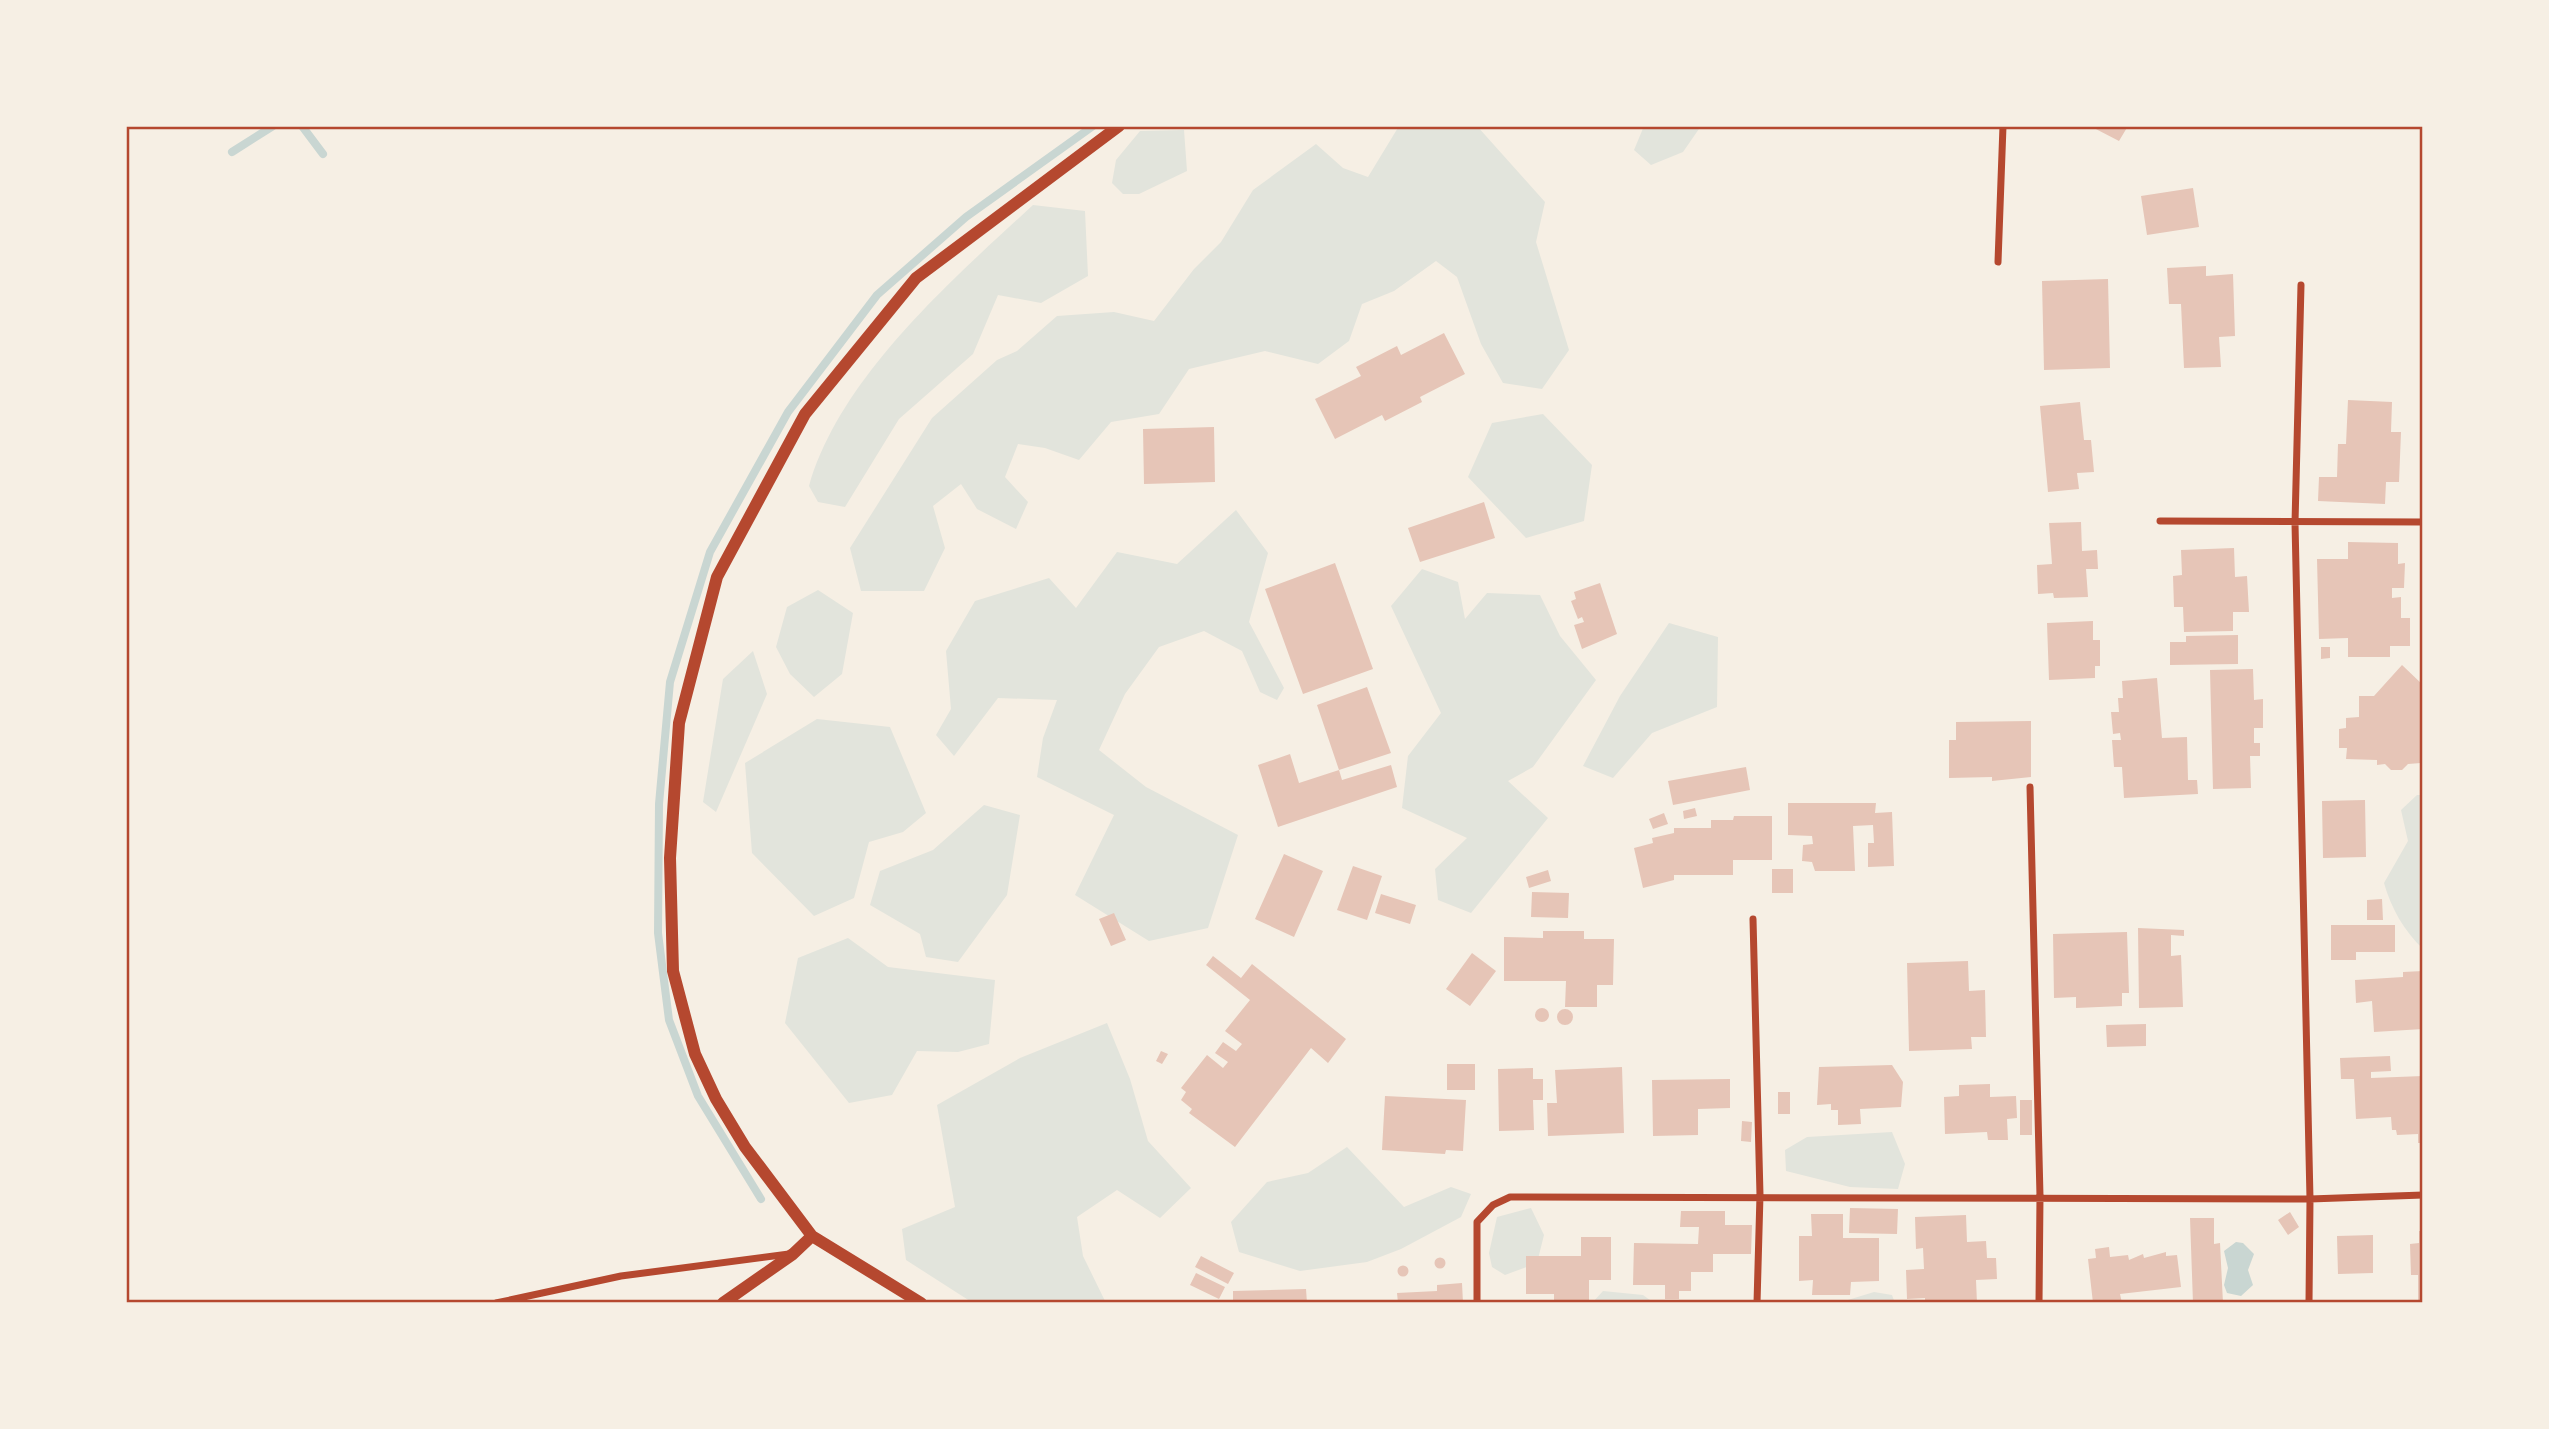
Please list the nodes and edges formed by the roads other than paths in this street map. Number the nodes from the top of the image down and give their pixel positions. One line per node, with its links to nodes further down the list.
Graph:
1 (1119, 126): 14 (street)
2 (2003, 126): 3 (street)
3 (1998, 262)
4 (2301, 285): 7 (street)
5 (2160, 521): 7 (street)
6 (2423, 522): 7 (street)
7 (2295, 523): 13 (street)
8 (2030, 787): 12 (street)
9 (1753, 919): 10 (street)
10 (1760, 1195): 12 (street); 19 (street); 20 (street)
11 (2423, 1195): 13 (street)
12 (2040, 1196): 13 (street); 21 (street)
13 (2310, 1199): 22 (street)
14 (812, 1236): 15 (street); 18 (street)
15 (793, 1254): 16 (street); 17 (street)
16 (496, 1303)
17 (723, 1303)
18 (921, 1303)
19 (1477, 1303)
20 (1757, 1303)
21 (2039, 1303)
22 (2309, 1303)

